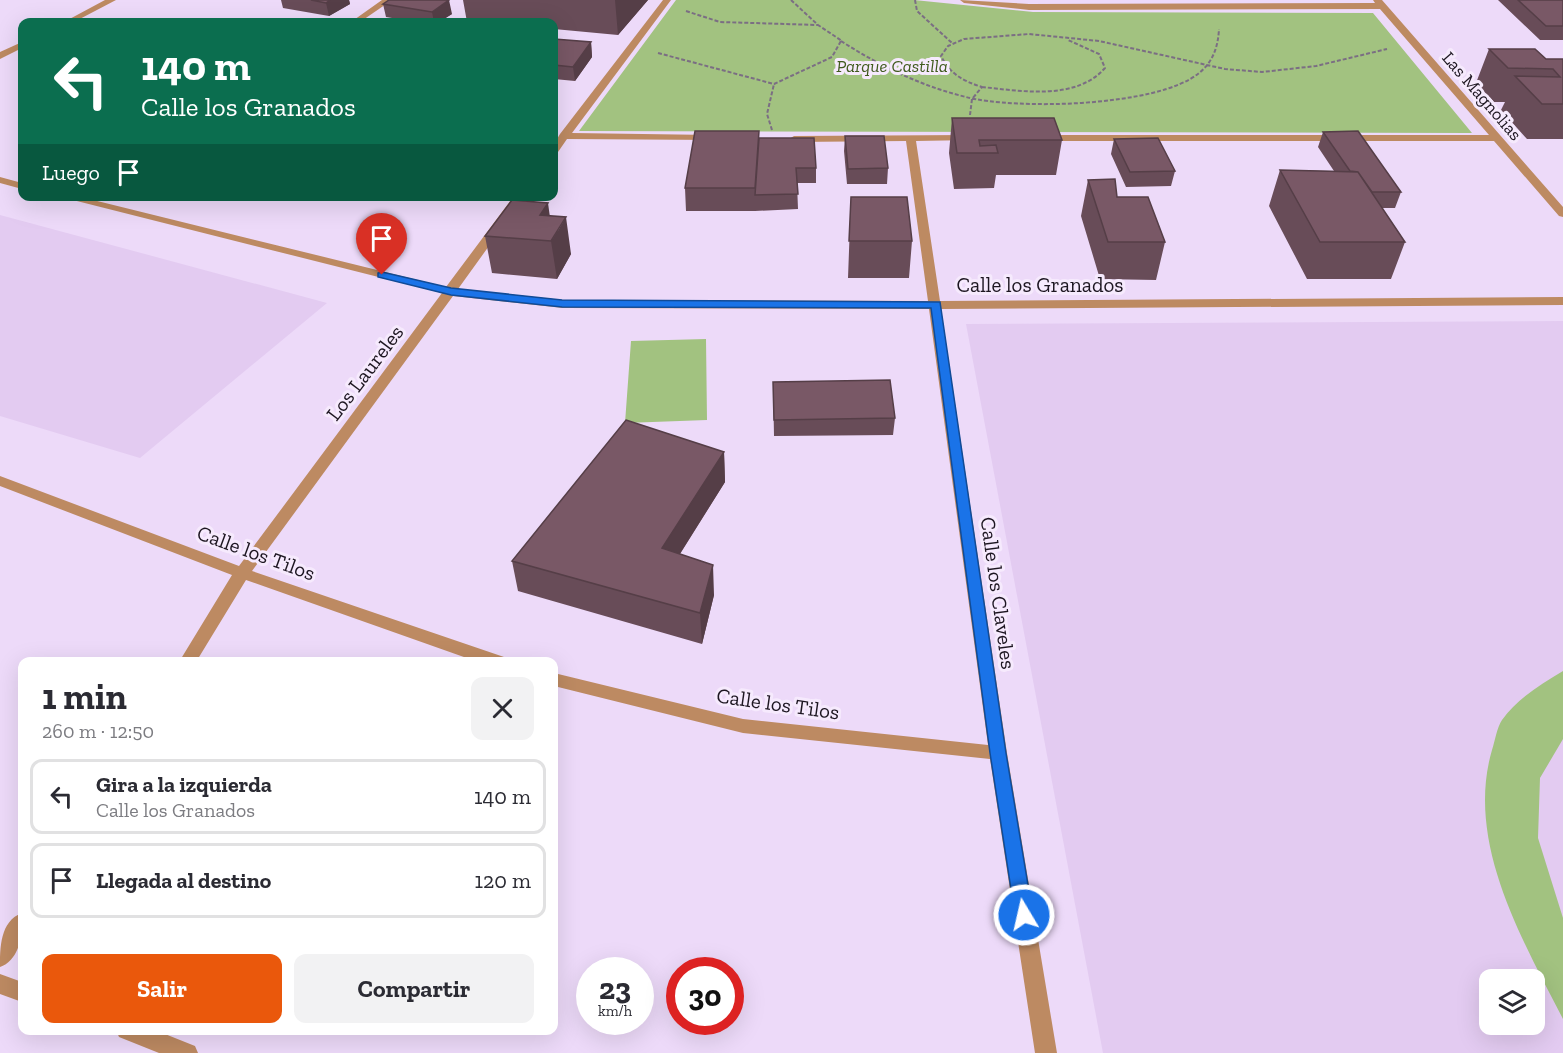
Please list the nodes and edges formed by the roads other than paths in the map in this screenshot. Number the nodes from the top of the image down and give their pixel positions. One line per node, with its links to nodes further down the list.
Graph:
1 (112, 0): 7 (street)
2 (388, 0): 8 (street)
3 (964, 0): 5 (street)
4 (666, 2): 11 (street)
5 (1134, 3): 6 (street)
6 (1380, 3): 15 (street, Las Magnolias)
7 (76, 18)
8 (361, 18)
9 (18, 47): 10 (street)
10 (0, 57)
11 (564, 136): 12 (street); 18 (street)
12 (728, 138)
13 (981, 138): 17 (street)
14 (1029, 138): 15 (street)
15 (1496, 138): 23 (street, Las Magnolias)
16 (775, 139): 17 (street)
17 (911, 139): 26 (street, Calle los Claveles)
18 (558, 144)
19 (0, 180): 20 (street)
20 (18, 185)
21 (96, 201): 24 (street, Calle los Granados)
22 (516, 201): 24 (street, Los Laureles)
23 (1563, 214)
24 (451, 292): 26 (street, Calle los Granados); 28 (street, Los Laureles)
25 (1563, 301): 26 (street, Calle los Granados)
26 (936, 305): 32 (street, Calle los Claveles)
27 (0, 481): 28 (street, Calle los Tilos)
28 (242, 573): 29 (street, Los Laureles); 30 (street, Calle los Tilos)
29 (190, 657)
30 (484, 657)
31 (558, 681): 32 (street, Calle los Tilos)
32 (998, 753): 39 (street, Calle los Claveles)
33 (18, 928): 34 (street)
34 (0, 957)
35 (0, 984): 36 (street)
36 (18, 991)
37 (139, 1035): 38 (street)
38 (187, 1053)
39 (1046, 1053)

